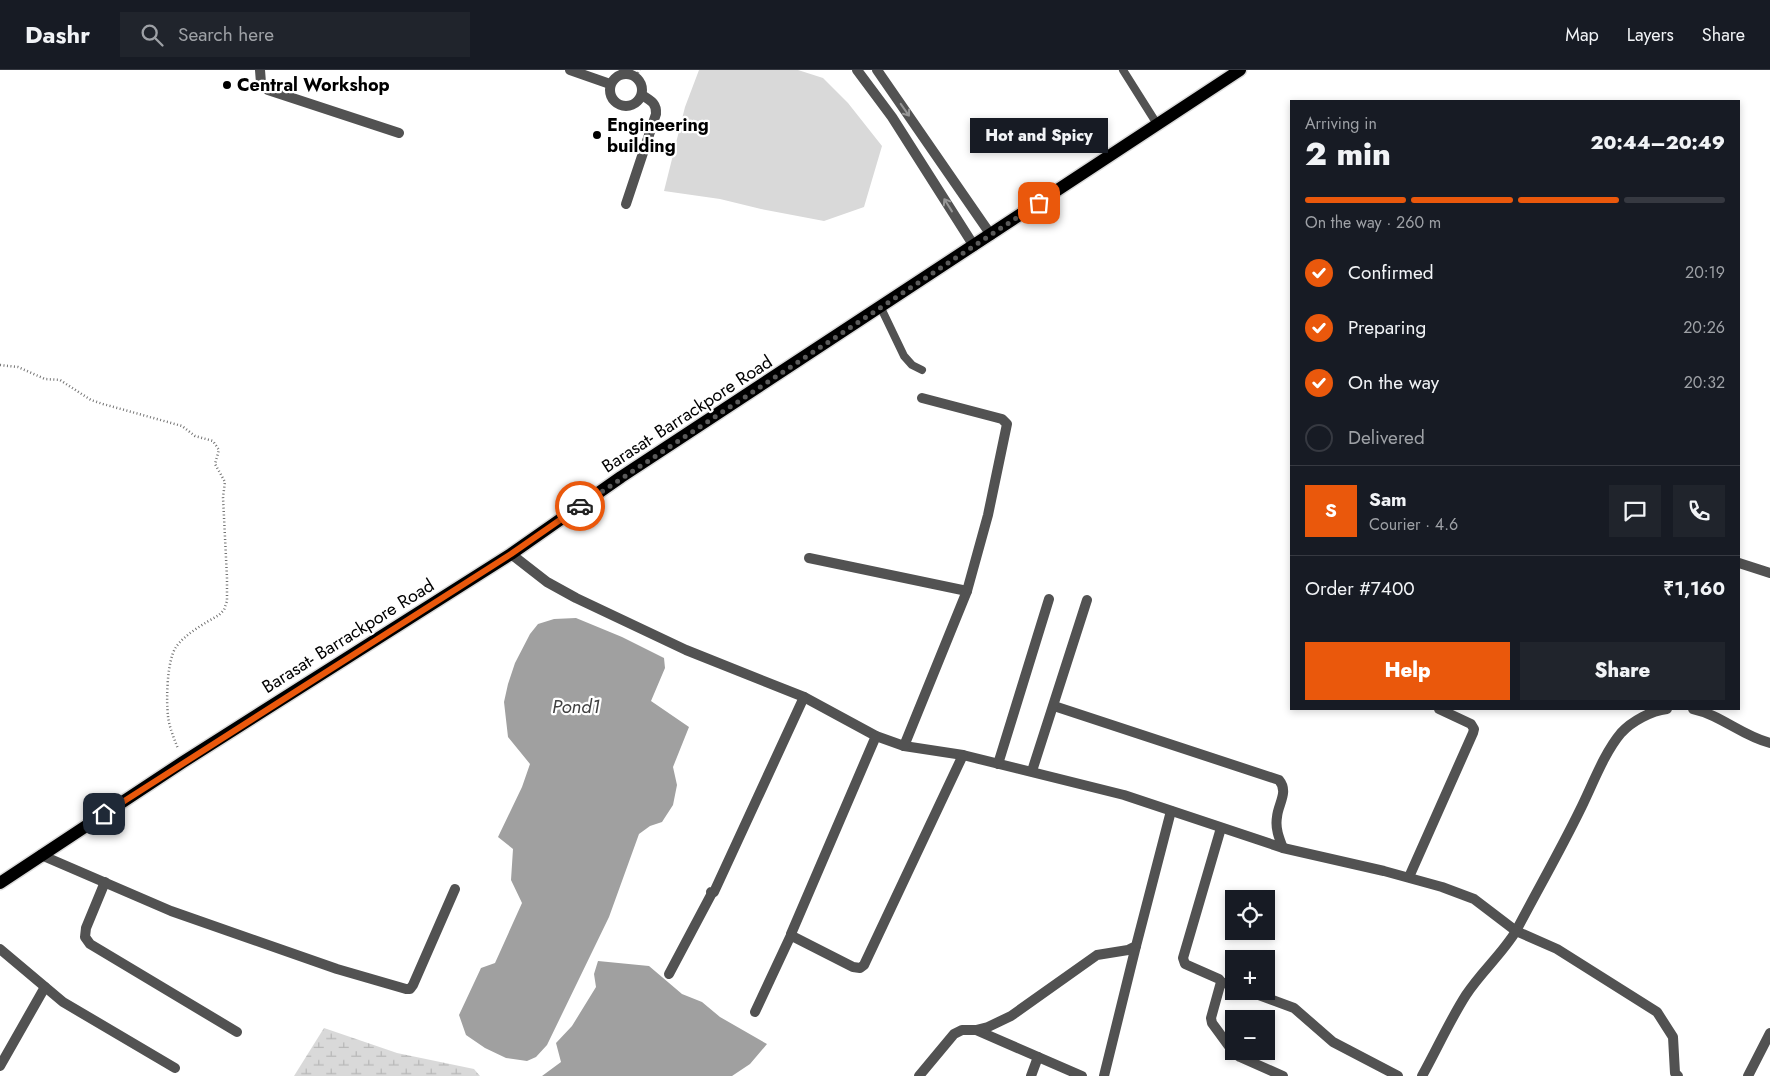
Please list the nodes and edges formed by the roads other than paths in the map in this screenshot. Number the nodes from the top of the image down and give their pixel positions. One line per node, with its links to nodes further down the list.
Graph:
1 (260, 70): 11 (street)
2 (570, 70): 8 (street)
3 (857, 70): 14 (street, one-way to 3)
4 (877, 70): 13 (street, one-way to 13)
5 (1123, 70): 10 (lane)
6 (1240, 70): 10 (main road, Barasat- Barrackpore Road)
7 (634, 72): 8 (street); 9 (street)
8 (610, 84): 9 (street)
9 (642, 95): 12 (street)
10 (1157, 124): 13 (main road, Barasat- Barrackpore Road)
11 (399, 133)
12 (626, 204)
13 (991, 235): 14 (main road, Barasat- Barrackpore Road)
14 (974, 246): 15 (main road, Barasat- Barrackpore Road)
15 (881, 308): 16 (lane); 18 (main road, Barasat- Barrackpore Road)
16 (922, 370)
17 (922, 398): 22 (street)
18 (511, 554): 25 (street); 39 (main road, Barasat- Barrackpore Road)
19 (809, 558): 22 (street)
20 (1740, 563): 21 (street)
21 (1770, 573)
22 (967, 590): 32 (street)
23 (1049, 599): 34 (street)
24 (1088, 600): 26 (street)
25 (804, 697): 30 (street); 48 (street)
26 (1054, 706): 35 (street); 38 (street)
27 (1441, 710): 40 (street)
28 (1656, 710): 44 (street)
29 (1696, 710): 31 (street)
30 (876, 736): 32 (street); 45 (street)
31 (1770, 743)
32 (904, 746): 33 (street)
33 (963, 755): 34 (street); 45 (street)
34 (998, 764): 35 (street)
35 (1032, 771): 36 (street)
36 (1171, 811): 37 (street); 46 (street)
37 (1221, 828): 38 (street); 49 (street)
38 (1283, 848): 40 (street)
39 (41, 855): 41 (street); 42 (main road, Barasat- Barrackpore Road)
40 (1409, 878): 44 (street)
41 (105, 882): 43 (street); 55 (street)
42 (0, 883)
43 (455, 889)
44 (1516, 931): 67 (street); 68 (street)
45 (791, 935): 53 (street)
46 (1136, 946): 54 (street); 64 (street)
47 (0, 949): 51 (street)
48 (669, 974)
49 (1221, 982): 50 (street); 65 (street)
50 (1225, 983)
51 (45, 986): 58 (street); 59 (street)
52 (1272, 1000): 66 (street)
53 (756, 1012)
54 (976, 1030): 57 (street); 61 (street)
55 (237, 1032)
56 (1770, 1033): 69 (street)
57 (1038, 1057): 60 (street); 62 (street)
58 (0, 1066)
59 (175, 1068)
60 (1067, 1073): 63 (street)
61 (923, 1075)
62 (1031, 1076)
63 (1082, 1076)
64 (1104, 1076)
65 (1283, 1076)
66 (1398, 1076)
67 (1422, 1076)
68 (1678, 1076)
69 (1748, 1076)

